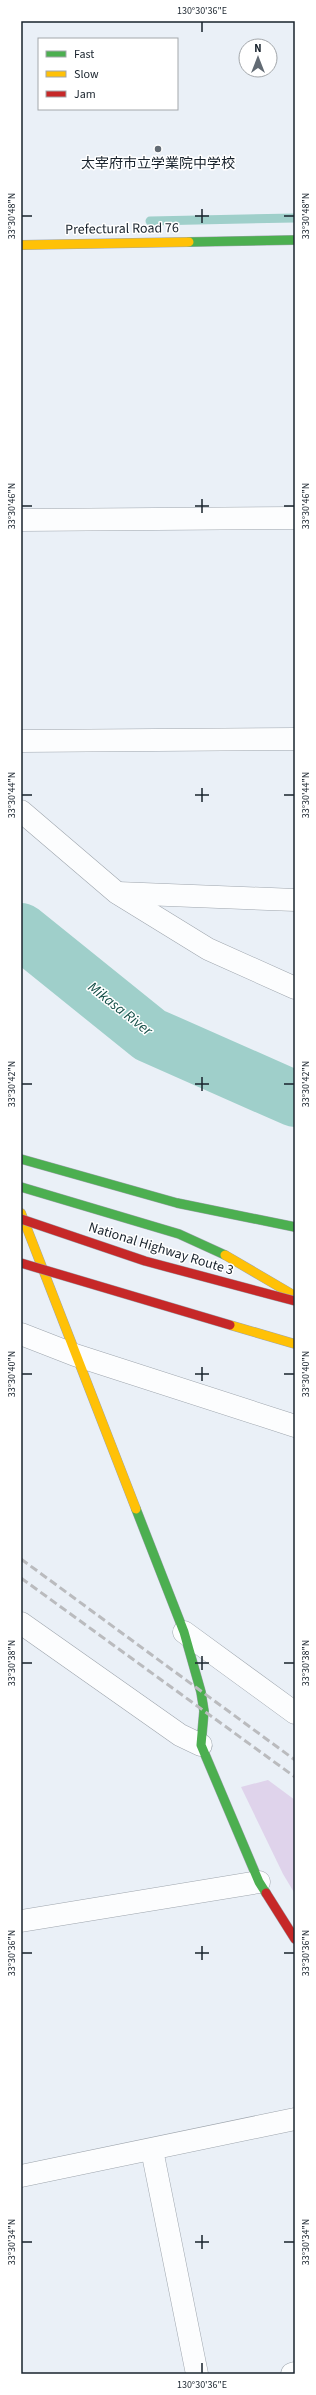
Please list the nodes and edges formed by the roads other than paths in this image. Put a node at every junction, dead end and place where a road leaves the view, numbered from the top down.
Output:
1 (295, 240) edge
2 (21, 245) edge
3 (295, 518) edge
4 (21, 520) edge
5 (295, 739) edge
6 (21, 741) edge
7 (21, 811) edge
8 (118, 893) junction
9 (295, 900) edge
10 (295, 988) edge
11 (21, 1159) edge
12 (21, 1187) edge
13 (21, 1213) edge
14 (21, 1219) edge
15 (295, 1227) edge
16 (21, 1263) edge
17 (295, 1296) edge
18 (295, 1301) edge
19 (21, 1334) edge
20 (295, 1344) edge
21 (75, 1355) junction
22 (295, 1426) edge
23 (21, 1623) edge
24 (184, 1632) junction
25 (44, 1640) junction
26 (21, 1643) edge
27 (295, 1713) edge
28 (201, 1745) junction
29 (259, 1882) junction
30 (21, 1921) edge
31 (295, 1939) edge
32 (295, 2119) edge
33 (152, 2150) junction
34 (21, 2176) edge
35 (295, 2373) edge
36 (197, 2374) edge
37 (292, 2374) edge

1 - 2 main road, Prefectural Road 76
3 - 4 street
5 - 6 street
7 - 8 street
8 - 9 street
8 - 10 street
11 - 15 main road
12 - 17 main road
13 - 21 main road
14 - 18 main road, National Highway Route 3, bridge
16 - 20 main road, bridge
19 - 21 street
21 - 22 street
21 - 24 main road
23 - 25 street
24 - 27 street
24 - 28 main road
25 - 26 street
25 - 28 street
28 - 29 main road
29 - 30 street
29 - 31 main road
32 - 33 street
33 - 34 street
33 - 36 street
35 - 37 street

